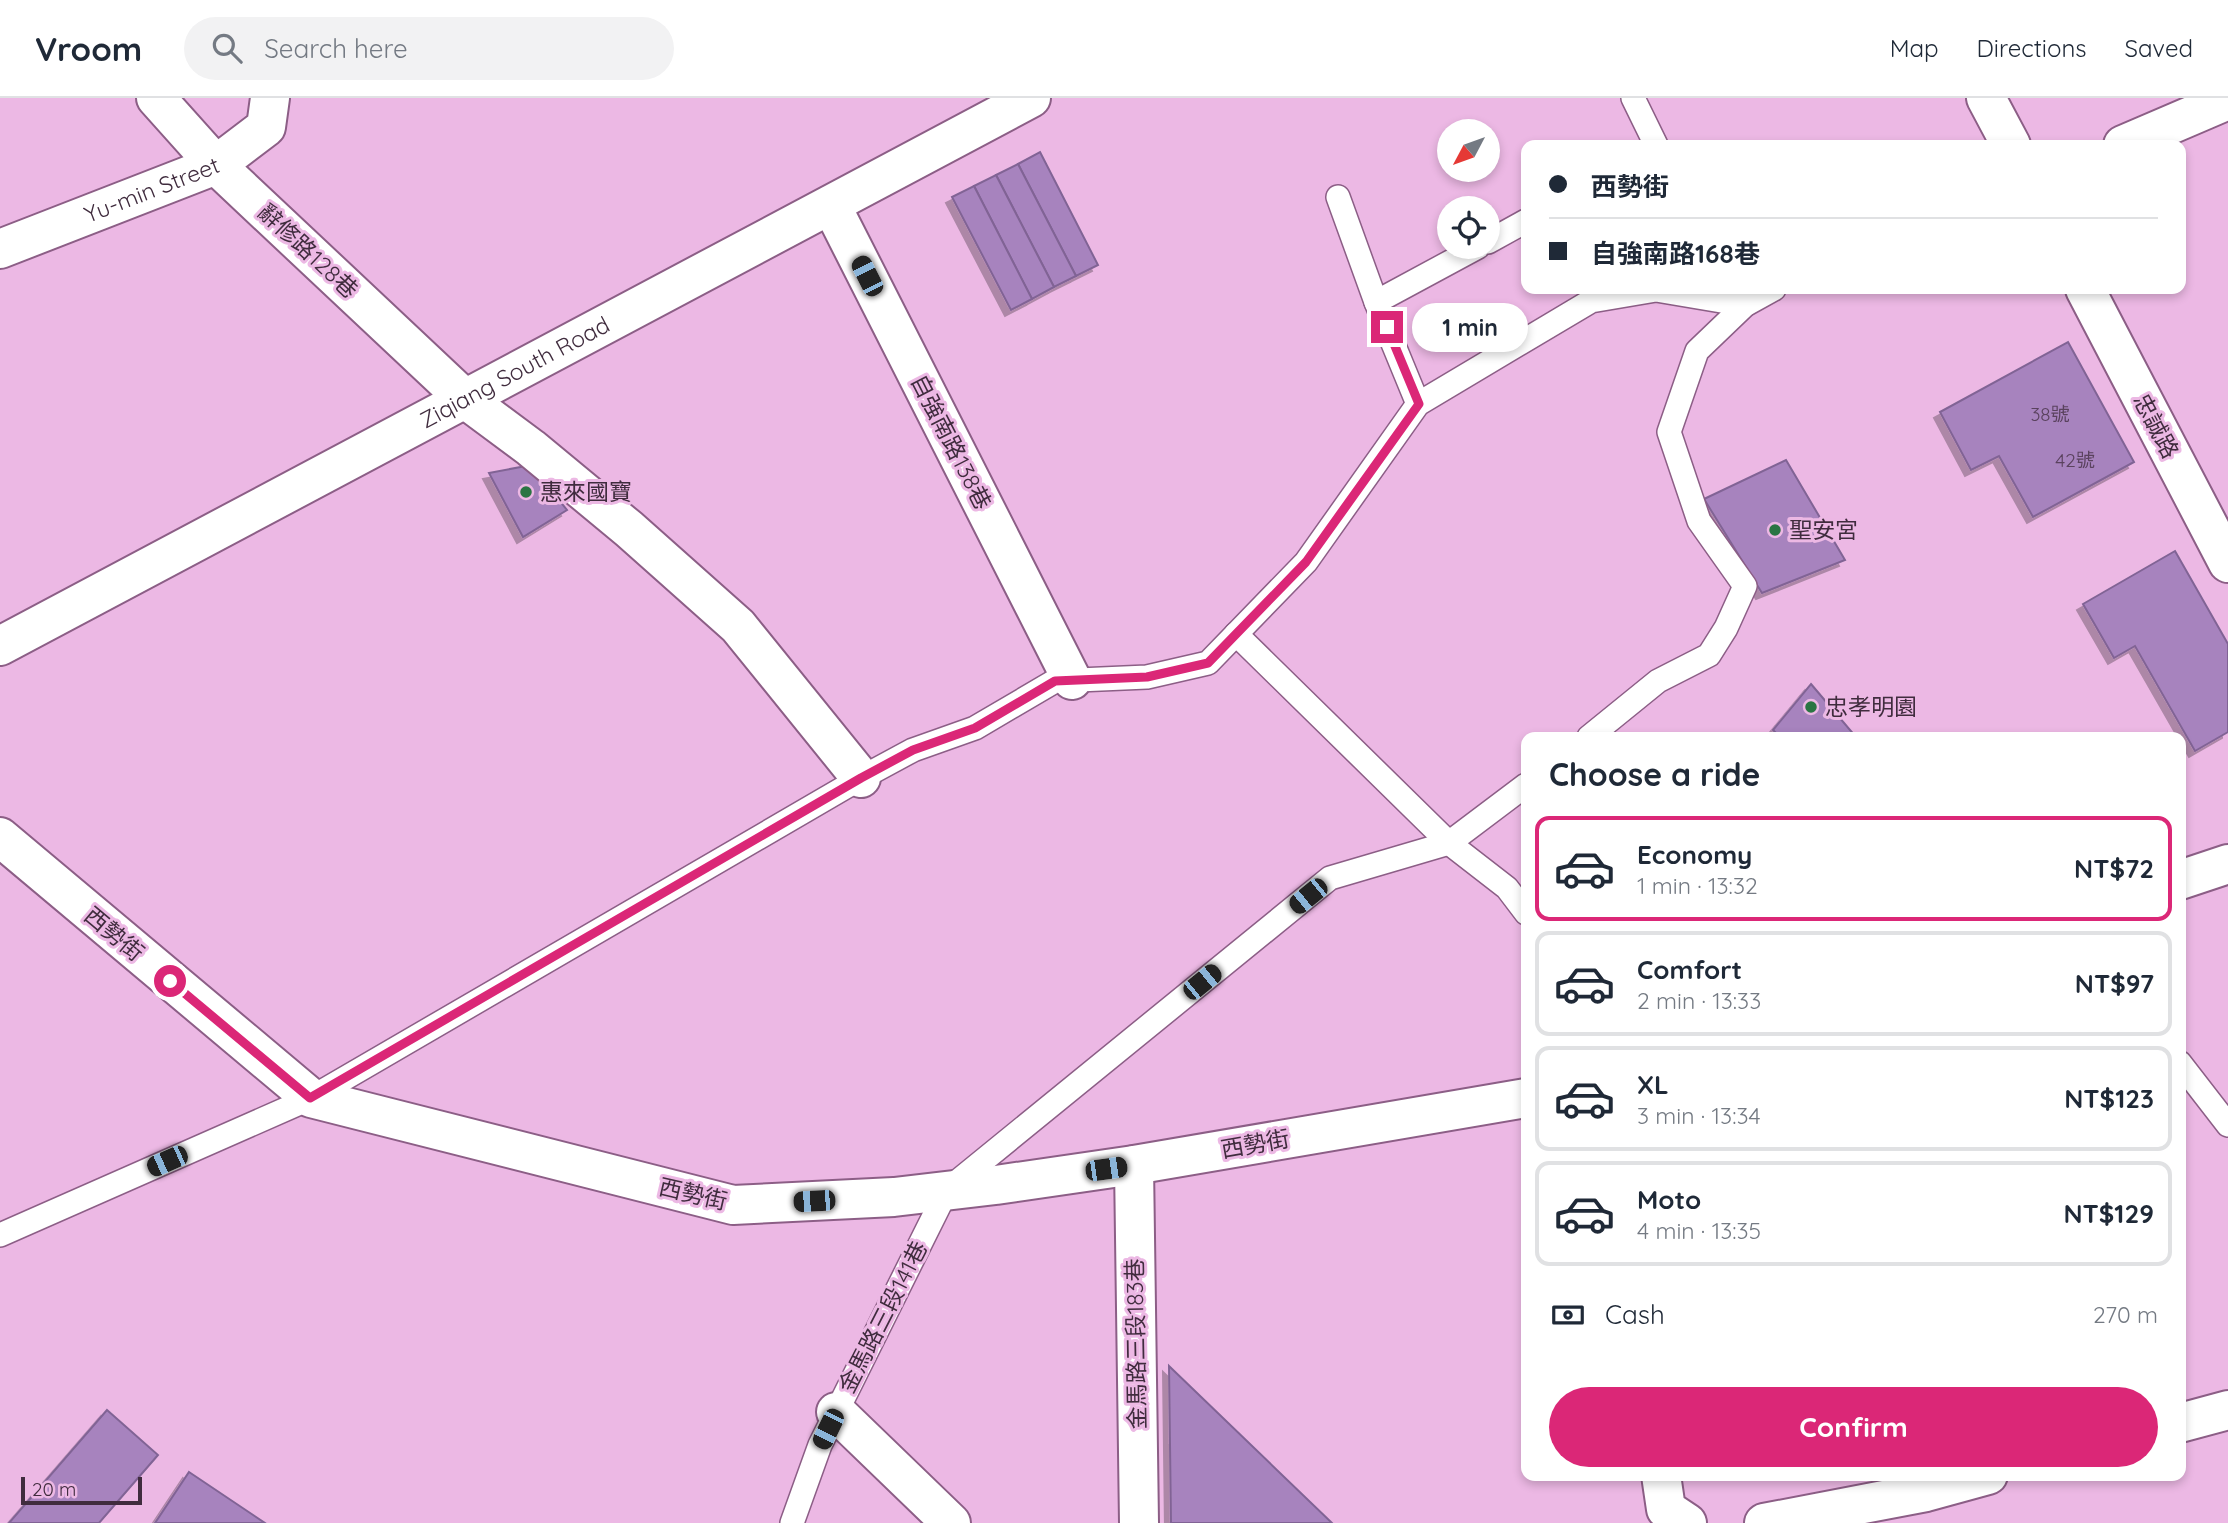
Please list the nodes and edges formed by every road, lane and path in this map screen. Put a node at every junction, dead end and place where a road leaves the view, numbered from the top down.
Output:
1 (156, 98) edge
2 (270, 98) edge
3 (1031, 98) edge
4 (1633, 98) edge
5 (1986, 98) edge
6 (2228, 100) edge
7 (1654, 140) edge
8 (2008, 140) edge
9 (2135, 140) edge
10 (216, 165) junction
11 (1338, 197) dead end
12 (831, 205) junction
13 (1521, 224) edge
14 (1500, 235) edge
15 (0, 249) edge
16 (1456, 259) edge
17 (1632, 294) edge
18 (1704, 294) edge
19 (2088, 294) edge
20 (1740, 297) edge
21 (1376, 302) junction
22 (465, 400) junction
23 (1419, 404) junction
24 (2228, 563) edge
25 (1236, 634) junction
26 (0, 646) edge
27 (1072, 680) junction
28 (1595, 732) edge
29 (861, 778) junction
30 (1521, 789) edge
31 (0, 837) edge
32 (1449, 843) junction
33 (2228, 864) edge
34 (2186, 878) edge
35 (1521, 906) edge
36 (2186, 1071) edge
37 (310, 1098) junction
38 (1521, 1099) edge
39 (2228, 1125) edge
40 (1134, 1165) junction
41 (947, 1190) junction
42 (0, 1235) edge
43 (2228, 1410) edge
44 (836, 1412) junction
45 (2186, 1421) edge
46 (1662, 1481) edge
47 (1945, 1481) edge
48 (1923, 1484) edge
49 (792, 1523) edge
50 (951, 1523) edge
51 (1139, 1523) edge
52 (1687, 1523) edge
53 (1764, 1523) edge

1 - 10 street, 辭修路128巷
2 - 10 street, Yu-min Street
3 - 12 street, Ziqiang South Road
4 - 7 lane
5 - 8 street
6 - 9 street
10 - 15 street, Yu-min Street
10 - 22 street, 辭修路128巷
11 - 21 lane
12 - 22 street, Ziqiang South Road
12 - 27 street, 自強南路138巷
13 - 14 lane
16 - 21 lane
17 - 23 lane
18 - 20 lane
19 - 24 street, 忠誠路
20 - 28 lane
21 - 23 lane
22 - 26 street, Ziqiang South Road
22 - 29 street, 辭修路128巷
23 - 25 lane
25 - 27 lane
25 - 32 lane
27 - 29 lane
29 - 37 lane
30 - 32 lane
31 - 37 street, 西勢街
32 - 35 lane
32 - 41 lane
33 - 34 street
36 - 39 lane
37 - 41 street, 西勢街
37 - 42 lane
38 - 40 street, 西勢街
40 - 41 street, 西勢街
40 - 51 street, 金馬路三段183巷
41 - 44 lane, 金馬路三段141巷
43 - 45 street
44 - 49 lane, 金馬路三段141巷
44 - 50 street
46 - 52 street
47 - 48 street
48 - 53 street

